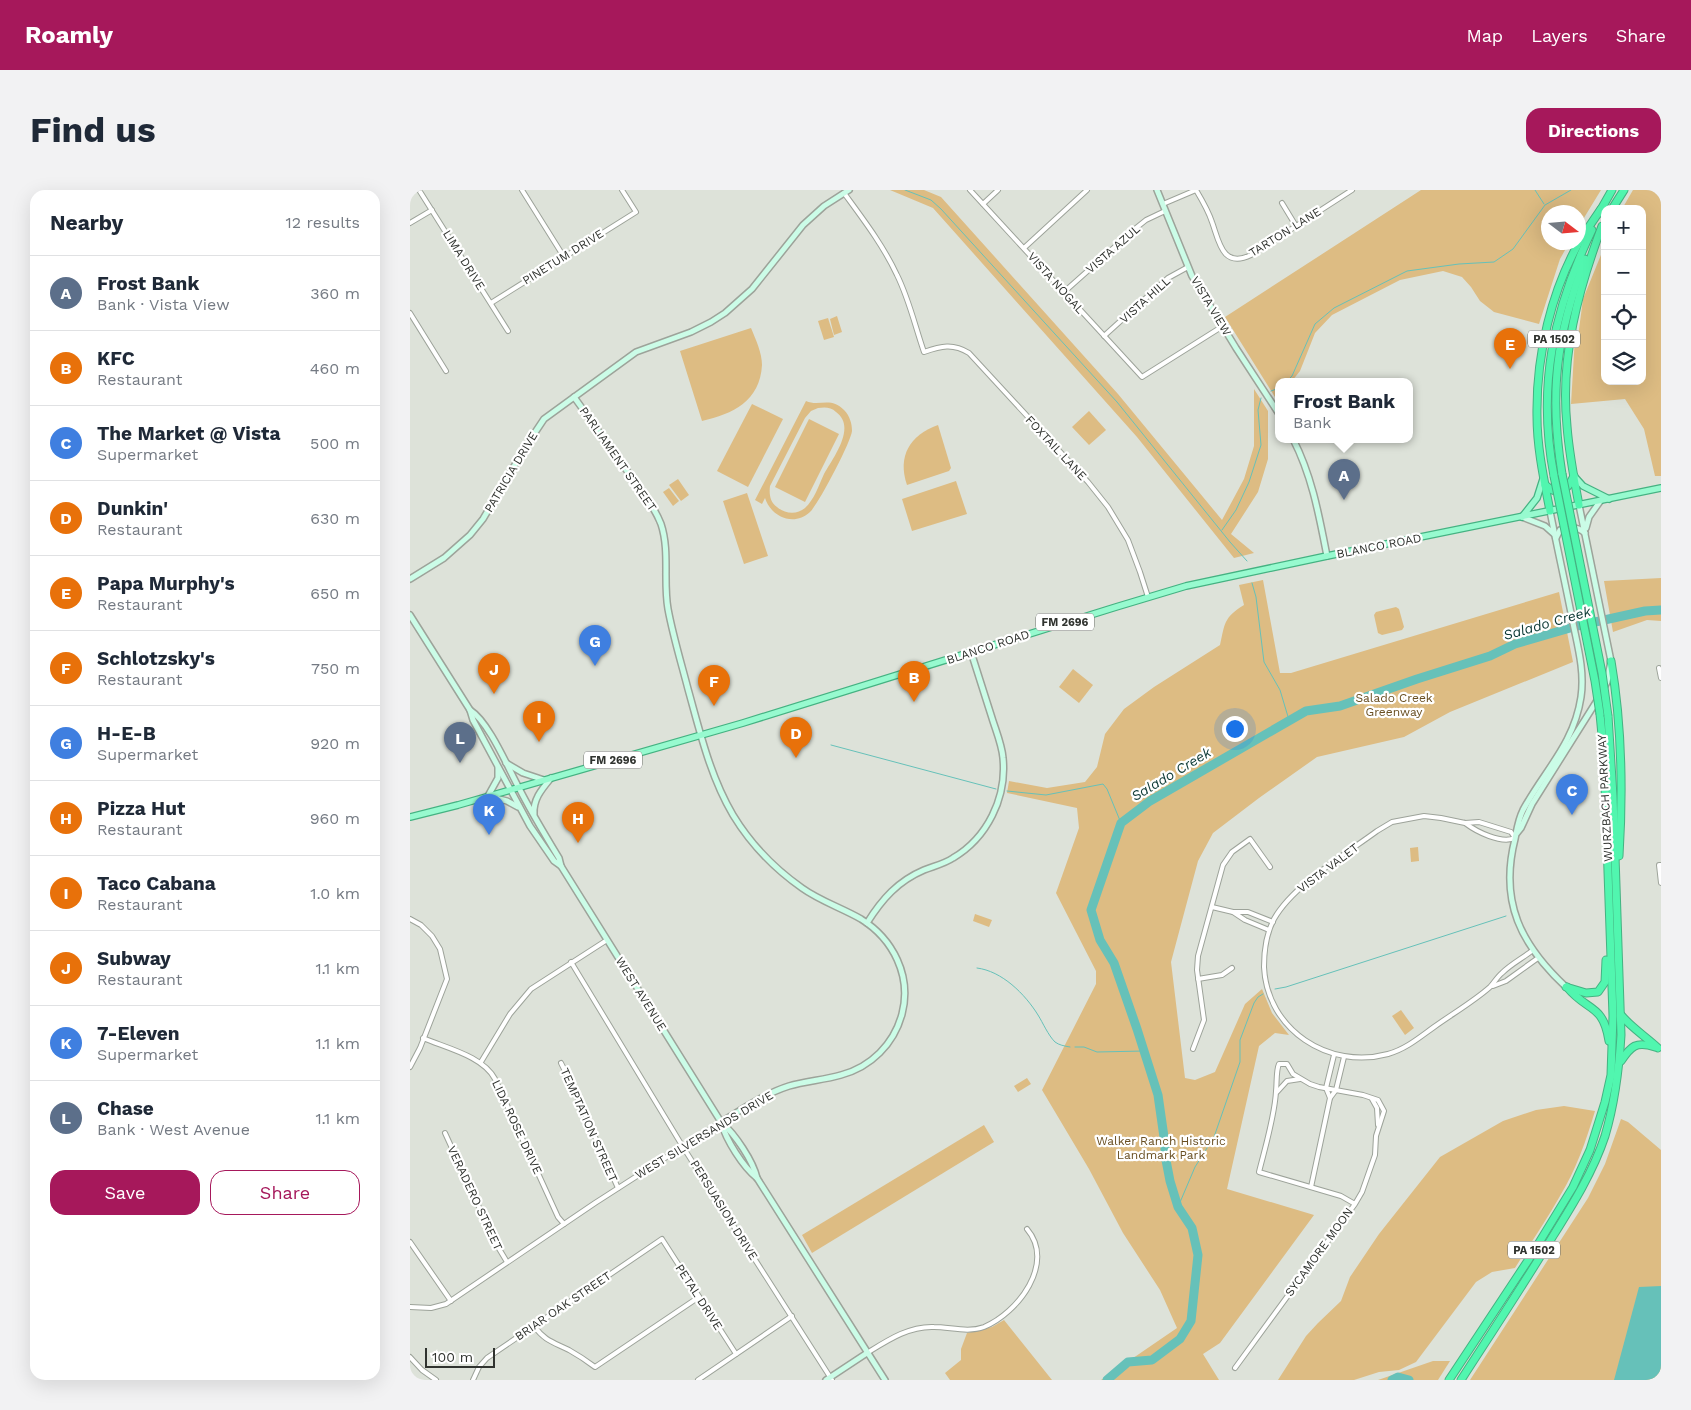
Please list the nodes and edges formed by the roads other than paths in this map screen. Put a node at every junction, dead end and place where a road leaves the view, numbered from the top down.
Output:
1 (419, 190) edge
2 (522, 190) edge
3 (622, 190) edge
4 (970, 190) edge
5 (998, 190) edge
6 (1086, 190) edge
7 (1157, 190) edge
8 (1196, 190) edge
9 (1352, 190) edge
10 (1612, 190) edge
11 (1624, 190) edge
12 (846, 191) edge
13 (1282, 203) dead end
14 (982, 204) junction
15 (1163, 204) junction
16 (1603, 205) edge
17 (1615, 205) edge
18 (1601, 209) joint
19 (432, 210) junction
20 (1165, 211) junction
21 (410, 223) edge
22 (1296, 226) junction
23 (1601, 227) edge
24 (1601, 229) edge
25 (1024, 248) junction
26 (564, 257) junction
27 (1188, 267) junction
28 (1064, 292) junction
29 (491, 303) junction
30 (410, 313) edge
31 (1223, 326) junction
32 (508, 331) dead end
33 (1104, 336) junction
34 (446, 371) dead end
35 (574, 397) junction
36 (1275, 408) edge
37 (1295, 443) edge
38 (1574, 476) junction
39 (1544, 482) junction
40 (1661, 488) edge
41 (1609, 498) junction
42 (1601, 500) junction
43 (1579, 505) junction
44 (1550, 511) junction
45 (1522, 517) junction
46 (1585, 534) junction
47 (1555, 537) junction
48 (1327, 556) junction
49 (410, 579) edge
50 (1148, 597) junction
51 (410, 615) edge
52 (971, 652) junction
53 (1611, 661) junction
54 (1659, 668) dead end
55 (1661, 678) edge
56 (470, 710) junction
57 (701, 736) junction
58 (506, 763) junction
59 (498, 765) junction
60 (552, 778) junction
61 (544, 780) junction
62 (518, 787) junction
63 (510, 789) junction
64 (488, 796) junction
65 (520, 808) junction
66 (410, 817) edge
67 (534, 817) junction
68 (1465, 823) junction
69 (1516, 835) junction
70 (1660, 865) edge
71 (561, 866) junction
72 (1270, 867) dead end
73 (1608, 874) junction
74 (1661, 883) edge
75 (1617, 898) junction
76 (1212, 907) junction
77 (1233, 912) junction
78 (1256, 915) junction
79 (410, 919) edge
80 (1273, 922) junction
81 (867, 923) junction
82 (1252, 923) junction
83 (1269, 930) junction
84 (607, 940) junction
85 (1533, 950) junction
86 (1538, 958) junction
87 (571, 962) junction
88 (1232, 968) dead end
89 (1198, 979) junction
90 (1491, 986) junction
91 (1566, 987) junction
92 (1621, 1014) junction
93 (423, 1038) junction
94 (1659, 1049) edge
95 (1193, 1050) dead end
96 (1334, 1055) junction
97 (1344, 1057) junction
98 (1612, 1058) junction
99 (480, 1062) junction
100 (560, 1063) dead end
101 (1620, 1064) junction
102 (410, 1067) edge
103 (1330, 1070) junction
104 (1341, 1073) junction
105 (1300, 1079) junction
106 (1326, 1088) junction
107 (1336, 1090) junction
108 (1276, 1094) junction
109 (1330, 1098) junction
110 (721, 1122) junction
111 (444, 1133) dead end
112 (683, 1146) junction
113 (1310, 1187) junction
114 (618, 1188) junction
115 (1355, 1204) junction
116 (564, 1224) junction
117 (1027, 1229) dead end
118 (662, 1240) joint
119 (410, 1242) edge
120 (507, 1262) junction
121 (699, 1297) junction
122 (450, 1301) junction
123 (410, 1307) edge
124 (792, 1316) junction
125 (534, 1326) junction
126 (867, 1353) junction
127 (736, 1354) junction
128 (410, 1357) edge
129 (1235, 1368) dead end
130 (830, 1379) edge
131 (436, 1380) edge
132 (473, 1380) edge
133 (698, 1380) edge
134 (885, 1380) edge
135 (1449, 1380) edge
136 (1461, 1380) edge

1 - 19 street, LIMA DRIVE
2 - 26 street
3 - 26 street, PINETUM DRIVE
4 - 14 street, VISTA NOGAL
5 - 14 street
6 - 25 street
7 - 15 street, VISTA VIEW
8 - 15 street
8 - 22 street, TARTON LANE
9 - 22 street, TARTON LANE
10 - 16 highway, WURZBACH PARKWAY / PA 1502
11 - 17 highway
12 - 35 street, PATRICIA DRIVE
12 - 50 street, FOXTAIL LANE
13 - 22 street
14 - 25 street, VISTA NOGAL
15 - 20 street, VISTA VIEW
18 - 39 highway
18 - 73 highway, WURZBACH PARKWAY / PA 1502, bridge
19 - 21 street
19 - 29 street, LIMA DRIVE
20 - 27 street, VISTA VIEW
20 - 28 street, VISTA AZUL
23 - 75 highway, WURZBACH PARKWAY / PA 1502, bridge
24 - 38 highway
25 - 28 street, VISTA NOGAL
26 - 29 street, PINETUM DRIVE
27 - 31 street, VISTA VIEW
27 - 33 street, VISTA HILL
28 - 33 street, VISTA NOGAL
29 - 32 street, LIMA DRIVE
30 - 34 street
31 - 33 street, VISTA NOGAL
31 - 36 street, VISTA VIEW
35 - 49 street, PATRICIA DRIVE
35 - 57 street, PARLIAMENT STREET
37 - 48 street
38 - 39 highway
38 - 41 main road
38 - 43 highway
39 - 44 highway
39 - 45 main road
40 - 41 main road, BLANCO ROAD / FM 2696
41 - 42 main road, BLANCO ROAD / FM 2696
42 - 43 main road, BLANCO ROAD / FM 2696
42 - 46 street
43 - 44 main road, BLANCO ROAD / FM 2696
43 - 46 street
44 - 45 main road, BLANCO ROAD / FM 2696
44 - 47 street
45 - 47 street
45 - 48 main road, BLANCO ROAD / FM 2696
46 - 47 street
46 - 53 street
47 - 69 street
48 - 50 main road, BLANCO ROAD / FM 2696
50 - 52 main road, BLANCO ROAD / FM 2696
51 - 56 street, WEST AVENUE
52 - 57 main road, BLANCO ROAD / FM 2696
52 - 81 street
53 - 69 street
53 - 75 highway
54 - 55 street
56 - 58 street, WEST AVENUE
56 - 59 street, WEST AVENUE
57 - 60 main road, BLANCO ROAD / FM 2696
57 - 81 street, PARLIAMENT STREET
58 - 61 street
58 - 62 street, WEST AVENUE
59 - 63 street, WEST AVENUE
59 - 64 street
60 - 61 main road, BLANCO ROAD / FM 2696
60 - 67 street
61 - 62 main road, BLANCO ROAD / FM 2696
62 - 63 main road, BLANCO ROAD / FM 2696
62 - 67 street, WEST AVENUE
63 - 64 main road, BLANCO ROAD / FM 2696
63 - 65 street, WEST AVENUE
64 - 65 street
64 - 66 main road, BLANCO ROAD / FM 2696
65 - 71 street, WEST AVENUE
67 - 71 street, WEST AVENUE
68 - 69 street, VISTA VALET
68 - 69 street, VISTA VALET
68 - 80 street, VISTA VALET
69 - 85 street
70 - 74 street
71 - 84 street, WEST AVENUE
72 - 76 street
73 - 91 highway
73 - 98 highway, WURZBACH PARKWAY / PA 1502
75 - 92 highway, WURZBACH PARKWAY / PA 1502
76 - 77 street
76 - 89 street
77 - 78 street
77 - 82 street
78 - 80 street
78 - 82 street
79 - 93 street
80 - 83 street, VISTA VALET
81 - 110 street, WEST SILVERSANDS DRIVE
82 - 83 street
83 - 96 street, VISTA VALET
84 - 87 street
84 - 110 street, WEST AVENUE
85 - 86 street
85 - 90 street, VISTA VALET
86 - 90 street, VISTA VALET
86 - 91 street
87 - 99 street
87 - 112 street, PERSUASION DRIVE
88 - 89 street
89 - 95 street
90 - 97 street, VISTA VALET
91 - 98 highway
92 - 94 highway
92 - 101 highway, WURZBACH PARKWAY / PA 1502
93 - 99 street, LIDA ROSE DRIVE
93 - 102 street
94 - 101 highway
96 - 97 street, VISTA VALET
96 - 103 street
97 - 104 street
98 - 135 highway, WURZBACH PARKWAY / PA 1502
99 - 116 street, LIDA ROSE DRIVE
100 - 114 street, TEMPTATION STREET
101 - 136 highway, WURZBACH PARKWAY / PA 1502
103 - 104 street
103 - 106 street
104 - 107 street
105 - 106 street
105 - 108 street
105 - 108 street
106 - 107 street
106 - 109 street
107 - 109 street
107 - 115 street, SYCAMORE MOON
108 - 113 street
109 - 113 street
110 - 112 street, WEST SILVERSANDS DRIVE
110 - 126 street, WEST AVENUE
111 - 120 street, VERADERO STREET
112 - 114 street, WEST SILVERSANDS DRIVE
112 - 124 street, PERSUASION DRIVE
113 - 115 street
114 - 116 street, WEST SILVERSANDS DRIVE
115 - 129 street, SYCAMORE MOON
116 - 120 street, WEST SILVERSANDS DRIVE
117 - 126 street
118 - 121 street, PETAL DRIVE
118 - 125 street, BRIAR OAK STREET
119 - 122 street
120 - 122 street, WEST SILVERSANDS DRIVE
121 - 125 street
121 - 127 street, PETAL DRIVE
122 - 123 street, WEST SILVERSANDS DRIVE
124 - 127 street
124 - 130 street, PERSUASION DRIVE
125 - 132 street, BRIAR OAK STREET
126 - 130 street
126 - 134 street, WEST AVENUE
127 - 133 street
128 - 131 street

